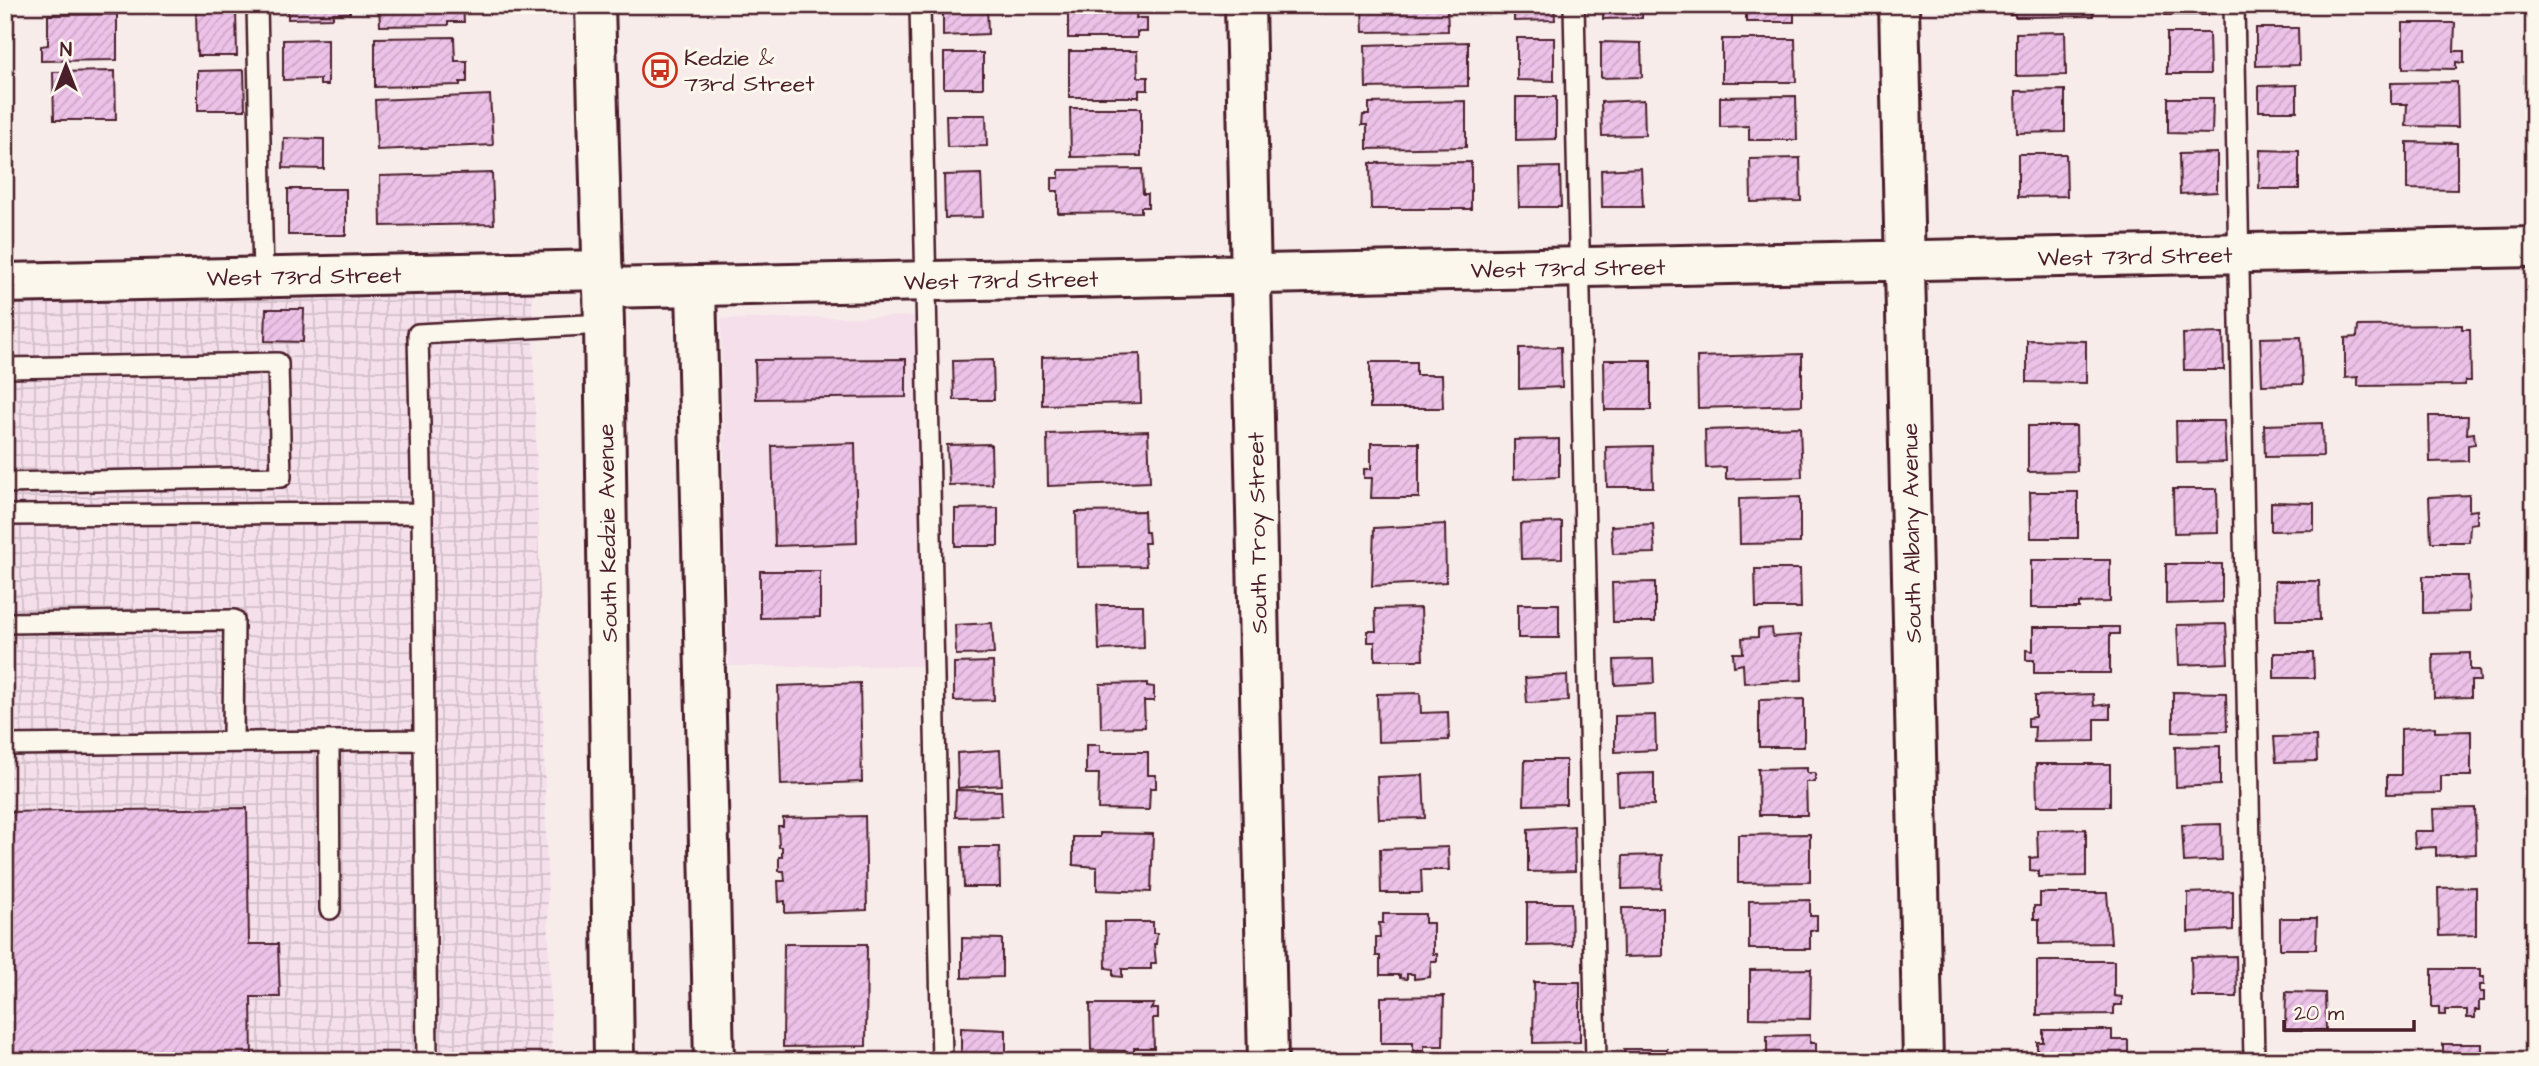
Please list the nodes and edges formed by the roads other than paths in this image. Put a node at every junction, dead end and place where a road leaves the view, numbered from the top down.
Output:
1 (257, 5) edge
2 (595, 5) edge
3 (920, 5) edge
4 (1245, 5) edge
5 (1574, 5) edge
6 (1899, 5) edge
7 (2234, 5) edge
8 (2534, 247) edge
9 (2239, 253) junction
10 (1904, 260) junction
11 (1580, 268) junction
12 (1251, 274) junction
13 (263, 277) junction
14 (926, 281) junction
15 (5, 282) edge
16 (696, 286) junction
17 (603, 294) junction
18 (5, 368) edge
19 (5, 483) edge
20 (422, 513) junction
21 (5, 515) edge
22 (5, 623) edge
23 (423, 740) junction
24 (328, 741) junction
25 (233, 742) junction
26 (5, 745) edge
27 (330, 909) dead end
28 (426, 1061) edge
29 (614, 1061) edge
30 (714, 1061) edge
31 (942, 1061) edge
32 (1268, 1061) edge
33 (1596, 1061) edge
34 (1923, 1061) edge
35 (2254, 1061) edge

1 - 13 lane
2 - 17 street, South Kedzie Avenue
3 - 14 lane
4 - 12 street, South Troy Street
5 - 11 lane
6 - 10 street, South Albany Avenue
7 - 9 lane
8 - 9 street, West 73rd Street
9 - 10 street, West 73rd Street
9 - 35 lane
10 - 11 street, West 73rd Street
10 - 34 street, South Albany Avenue
11 - 12 street, West 73rd Street
11 - 33 lane
12 - 14 street, West 73rd Street
12 - 32 street, South Troy Street
13 - 15 street, West 73rd Street
13 - 17 street, West 73rd Street
14 - 16 street, West 73rd Street
14 - 31 lane
16 - 17 street, West 73rd Street
16 - 30 street
17 - 20 lane
17 - 29 street, South Kedzie Avenue
18 - 19 lane
20 - 21 lane
20 - 23 lane
22 - 25 lane
23 - 24 lane
23 - 28 lane
24 - 25 lane
24 - 27 lane
25 - 26 lane

